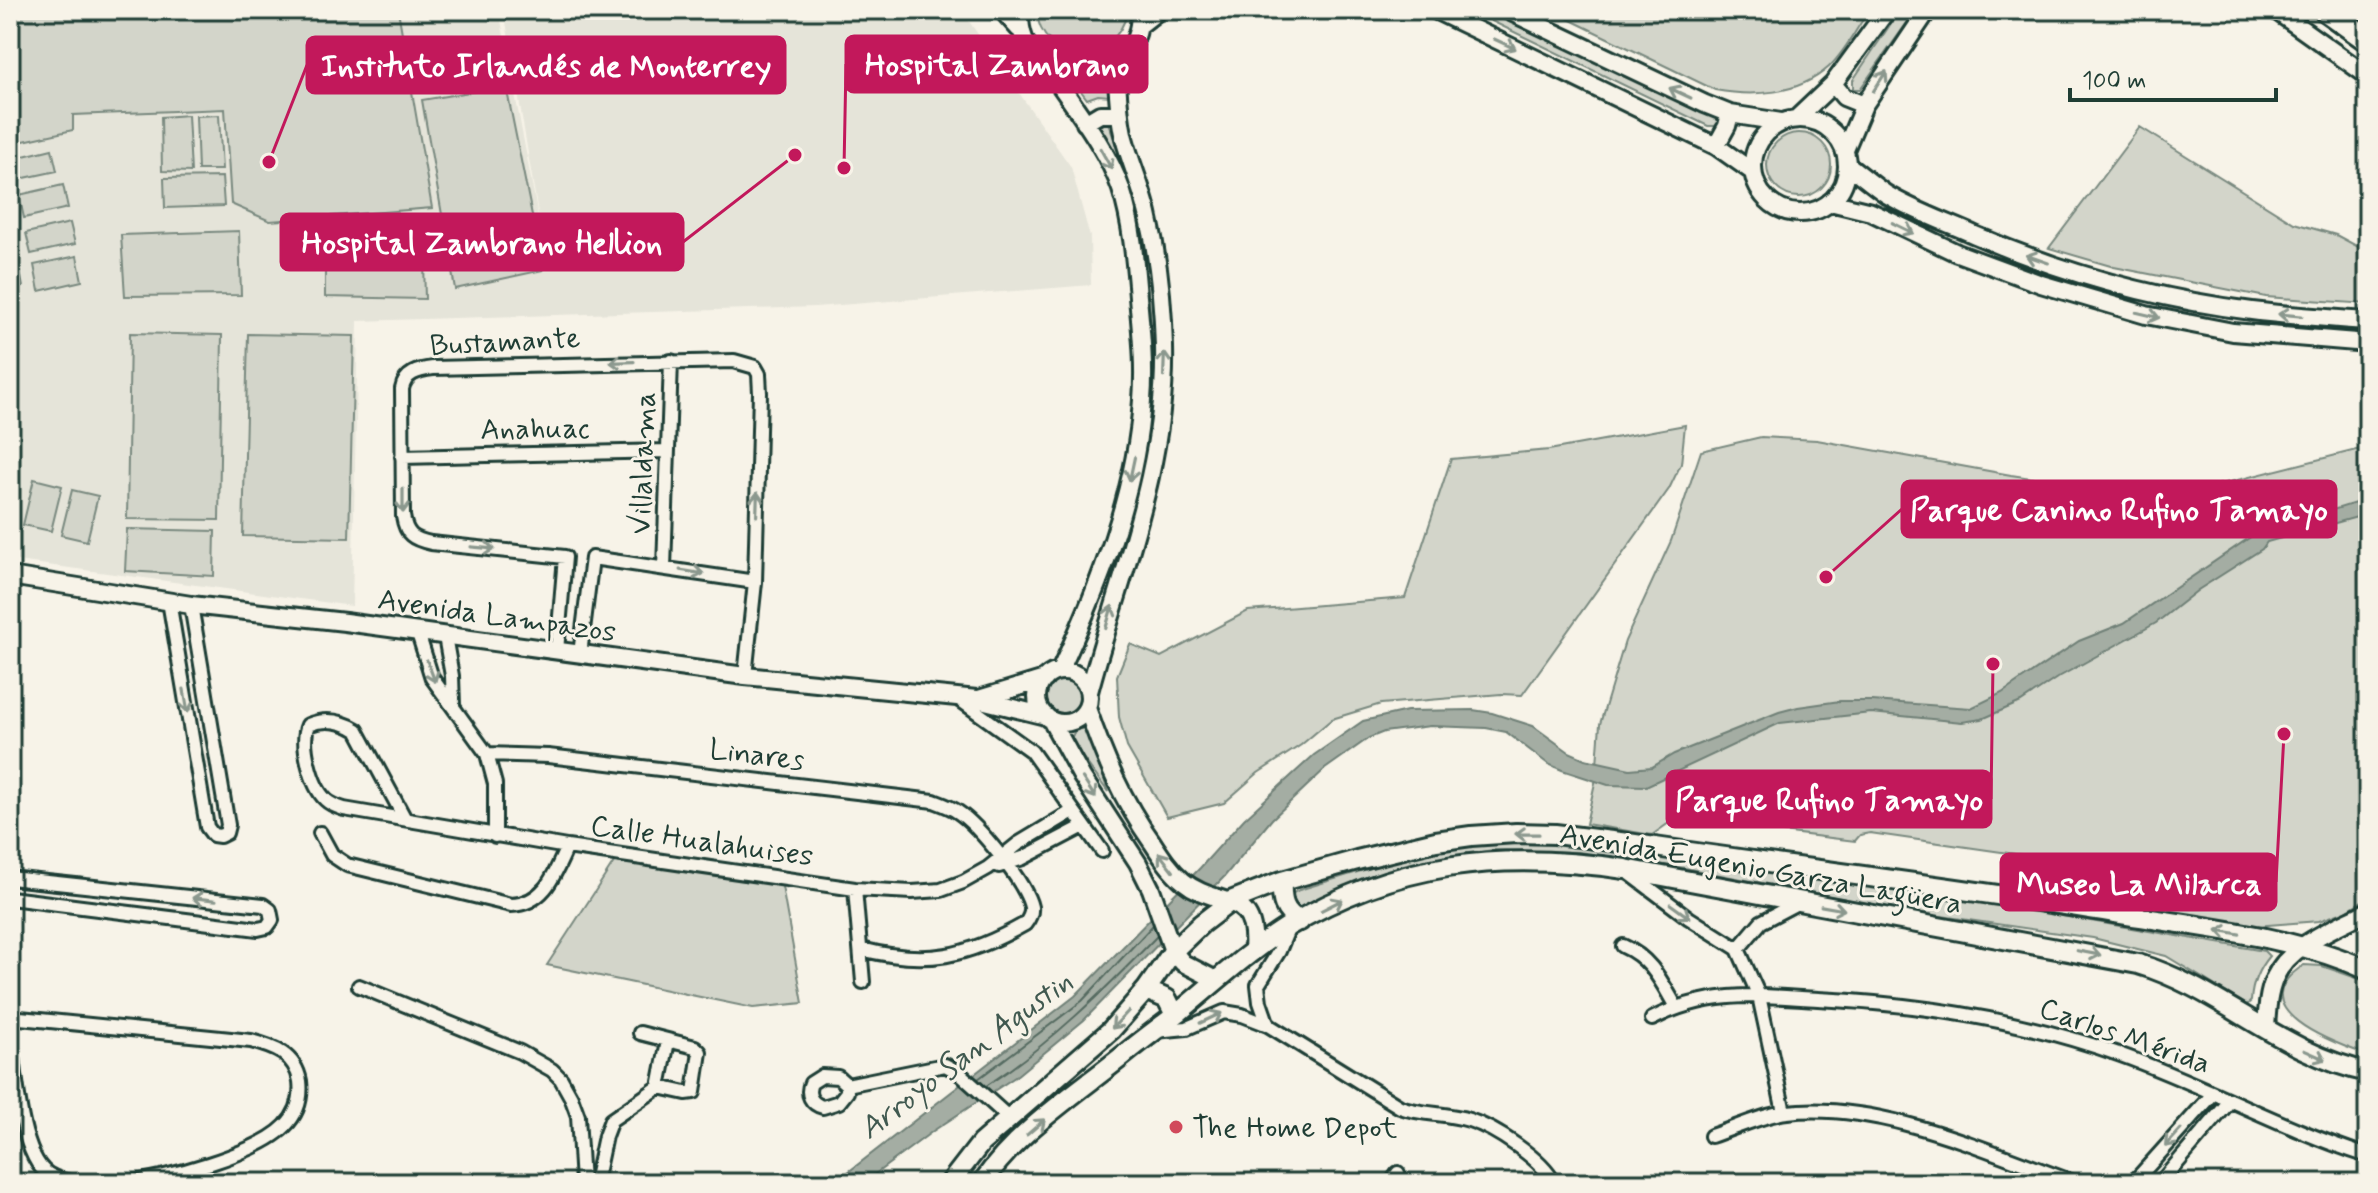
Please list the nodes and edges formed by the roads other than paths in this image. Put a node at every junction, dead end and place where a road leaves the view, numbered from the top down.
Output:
1 (1002, 10) edge
2 (1020, 10) edge
3 (1159, 10) edge
4 (1435, 10) edge
5 (1507, 10) edge
6 (1887, 10) edge
7 (1928, 10) edge
8 (2275, 10) edge
9 (2326, 10) edge
10 (1140, 18) edge
11 (1019, 29) junction
12 (2368, 40) edge
13 (1116, 65) junction
14 (1049, 69) junction
15 (2368, 76) edge
16 (1833, 84) junction
17 (1864, 105) junction
18 (1119, 114) junction
19 (1730, 114) junction
20 (1789, 120) junction
21 (1085, 123) junction
22 (1716, 146) junction
23 (1846, 157) junction
24 (1753, 172) junction
25 (1830, 202) junction
26 (2368, 321) edge
27 (2368, 343) edge
28 (671, 361) junction
29 (668, 451) junction
30 (402, 457) junction
31 (664, 568) junction
32 (10, 576) edge
33 (755, 582) junction
34 (169, 601) junction
35 (191, 605) junction
36 (418, 633) junction
37 (445, 636) junction
38 (557, 651) junction
39 (580, 654) junction
40 (1053, 675) junction
41 (745, 676) junction
42 (956, 697) junction
43 (977, 699) junction
44 (1088, 700) junction
45 (453, 705) junction
46 (1048, 718) junction
47 (212, 728) junction
48 (191, 731) junction
49 (487, 754) junction
50 (1073, 811) junction
51 (405, 819) junction
52 (1084, 826) junction
53 (320, 833) dead end
54 (495, 836) junction
55 (567, 847) junction
56 (1102, 851) dead end
57 (1004, 860) junction
58 (1625, 869) junction
59 (10, 878) edge
60 (1282, 881) junction
61 (86, 887) junction
62 (855, 889) junction
63 (10, 898) edge
64 (1231, 901) junction
65 (1799, 902) junction
66 (85, 907) junction
67 (2368, 911) edge
68 (1294, 924) junction
69 (1623, 946) dead end
70 (2304, 946) junction
71 (861, 949) junction
72 (1738, 949) junction
73 (1173, 951) junction
74 (1253, 951) junction
75 (2368, 970) edge
76 (1216, 980) junction
77 (863, 982) dead end
78 (359, 986) dead end
79 (1146, 990) junction
80 (1759, 996) junction
81 (1676, 1007) junction
82 (1175, 1015) junction
83 (10, 1017) edge
84 (1652, 1019) dead end
85 (1268, 1025) junction
86 (2266, 1028) junction
87 (10, 1031) edge
88 (1152, 1031) junction
89 (640, 1033) dead end
90 (668, 1041) junction
91 (2368, 1072) edge
92 (847, 1085) dead end
93 (659, 1087) junction
94 (2213, 1094) junction
95 (2230, 1101) junction
96 (1784, 1112) junction
97 (1008, 1117) junction
98 (1711, 1136) dead end
99 (2368, 1156) edge
100 (79, 1183) edge
101 (123, 1183) edge
102 (582, 1183) edge
103 (595, 1183) edge
104 (950, 1183) edge
105 (982, 1183) edge
106 (1554, 1183) edge
107 (2076, 1183) edge
108 (2133, 1183) edge
109 (2160, 1183) edge

1 - 11 street
2 - 11 street
3 - 10 street
4 -> 22 street
19 -> 5 street
6 - 16 street
17 -> 7 street
8 - 15 street
9 - 12 highway
10 - 13 street
11 - 14 street
13 - 14 street
13 - 18 street
14 - 21 street
16 - 17 street
16 - 20 street
17 - 23 street
18 - 21 street
44 -> 18 street
19 - 20 street
19 - 22 street
20 - 23 street
20 - 24 street
21 -> 40 street
22 - 24 street
23 - 25 street
26 -> 23 street
24 - 25 street
25 -> 27 street
28 - 29 street, Villaldama
28 -> 30 street, Bustamante
33 -> 28 street, Bustamante
29 - 30 street, Anahuac
29 - 31 street, Villaldama
30 -> 38 street, Bustamante
31 -> 33 street
31 - 39 street
32 - 34 street, Avenida Lampazos
33 - 41 street, Bustamante
34 - 35 street, Avenida Lampazos
34 -> 48 street
35 - 36 street, Avenida Lampazos
35 - 47 street
36 - 37 street, Avenida Lampazos
36 -> 45 street
37 - 38 street, Avenida Lampazos
37 - 45 street
38 - 39 street, Avenida Lampazos
39 - 41 street, Avenida Lampazos
40 - 43 street, Avenida Lampazos
40 - 44 street
40 - 46 street
41 - 42 street, Avenida Lampazos
42 - 43 street, Avenida Lampazos
42 - 50 street
43 - 46 street, Avenida Lampazos
44 - 46 street
64 -> 44 street
45 - 49 street
46 -> 73 street
47 - 48 street
47 - 48 street
49 - 54 street
49 - 57 street, Linares
50 - 52 street
50 - 57 street, Calle Hualahuises
51 - 51 street, Calle Hualahuises
51 - 54 street, Calle Hualahuises
52 - 56 street
52 - 57 street, Calle Hualahuises
53 - 55 street
54 - 55 street, Calle Hualahuises
55 - 62 street, Calle Hualahuises
57 - 62 street, Calle Hualahuises
57 - 71 street, Linares
58 - 65 main road, Avenida Eugenio Garza Lagüera
68 -> 58 main road, Avenida Eugenio Garza Lagüera
58 -> 72 street
59 - 61 street
60 - 64 main road, Avenida Eugenio Garza Lagüera
60 - 68 main road
70 -> 60 main road, Avenida Eugenio Garza Lagüera
61 - 66 street
66 -> 61 street
62 - 71 street
63 - 66 street
64 - 73 main road, Avenida Eugenio Garza Lagüera
64 - 74 street
65 - 72 street
65 -> 86 main road, Avenida Eugenio Garza Lagüera
67 - 70 street
68 - 74 main road, Avenida Eugenio Garza Lagüera
68 - 85 street
69 - 81 street
70 - 75 main road, Avenida Eugenio Garza Lagüera
70 - 86 street
71 - 77 street
72 - 80 street
73 - 76 street
73 - 79 main road, Avenida Eugenio Garza Lagüera
74 - 76 main road, Avenida Eugenio Garza Lagüera
76 - 82 main road, Avenida Eugenio Garza Lagüera
78 - 102 street
79 - 82 main road
79 -> 97 main road, Avenida Eugenio Garza Lagüera
80 - 81 street, Carlos Mérida
80 - 94 street, Carlos Mérida
80 - 96 street
81 - 84 street, Carlos Mérida
82 - 88 main road, Avenida Eugenio Garza Lagüera
83 - 101 street
88 -> 85 street
85 - 106 street
86 -> 91 main road, Avenida Eugenio Garza Lagüera
87 - 100 street
105 -> 88 main road, Avenida Eugenio Garza Lagüera
89 - 90 street
90 - 93 street
90 - 93 street
92 - 97 street
93 - 103 street
94 - 95 street, Carlos Mérida
94 -> 108 street
95 - 99 street, Carlos Mérida
95 - 109 street
96 - 98 street
96 - 107 street
97 - 104 main road, Avenida Eugenio Garza Lagüera

